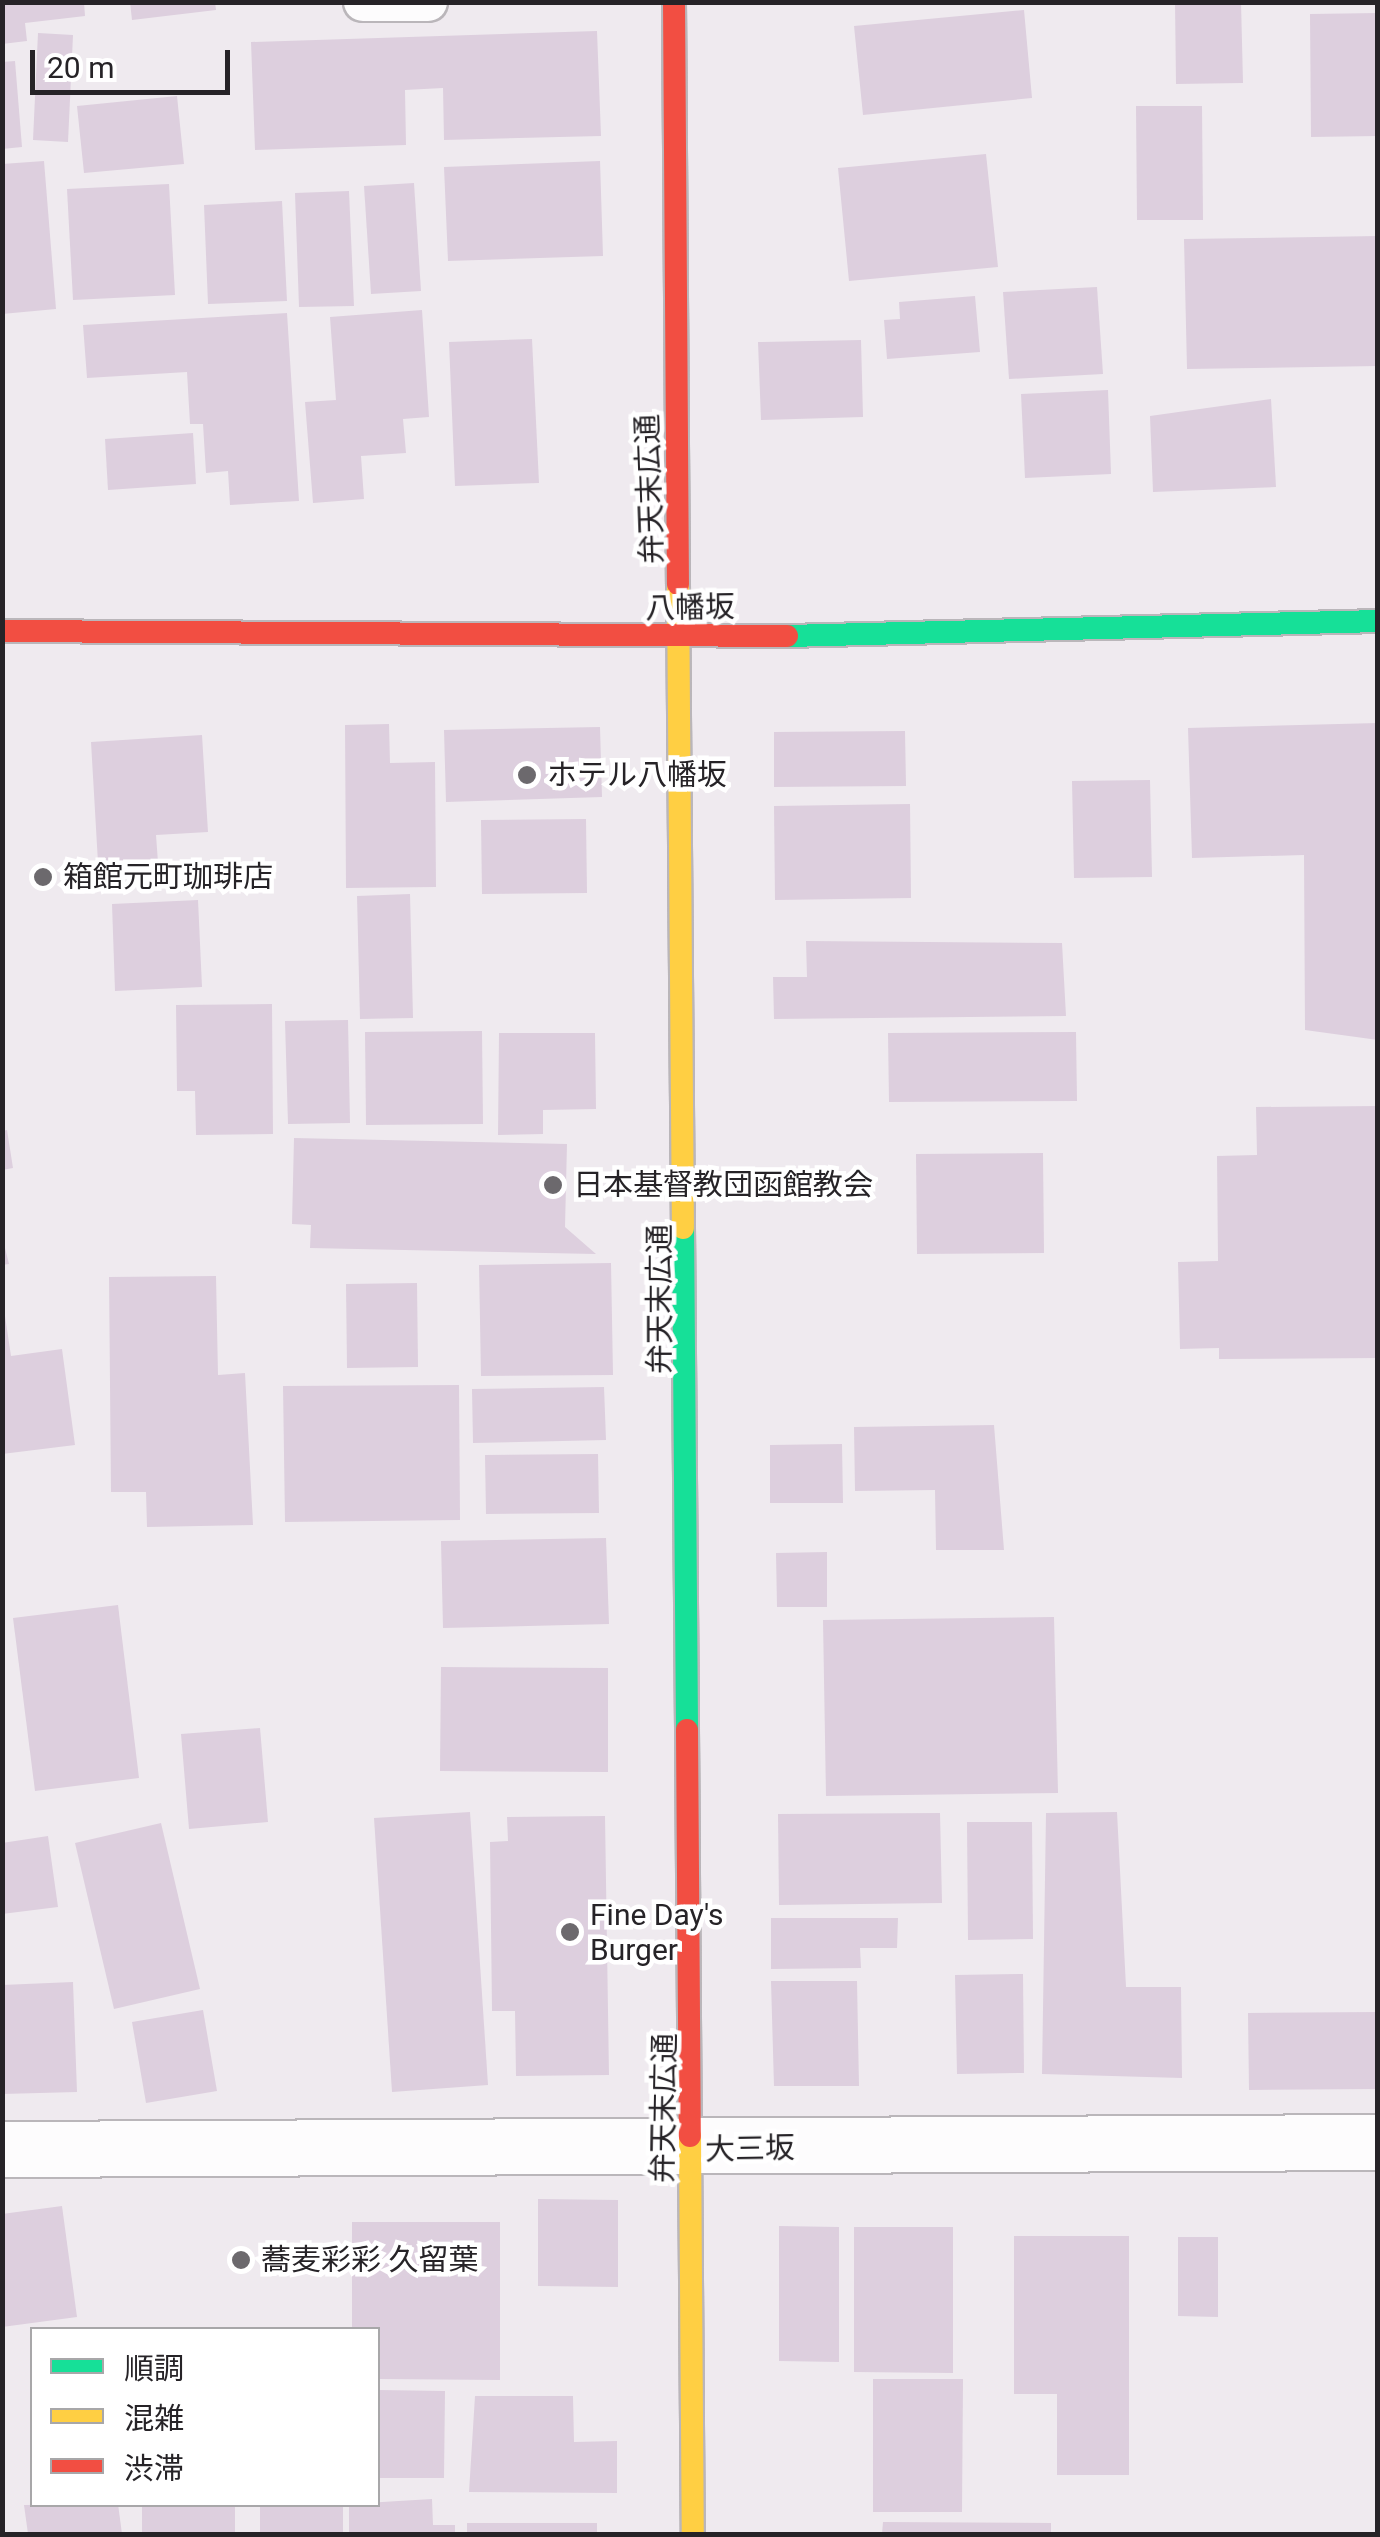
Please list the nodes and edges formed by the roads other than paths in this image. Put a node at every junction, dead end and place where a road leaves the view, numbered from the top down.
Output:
1 (363, 2) edge
2 (428, 2) edge
3 (674, 2) edge
4 (1378, 621) edge
5 (2, 632) edge
6 (685, 640) junction
7 (1378, 2142) edge
8 (2, 2149) edge
9 (692, 2149) junction
10 (693, 2534) edge

1 - 2 lane
3 - 6 street, 弁天末広通
4 - 6 street, 八幡坂
5 - 6 street, 八幡坂
6 - 9 street, 弁天末広通
7 - 9 street, 大三坂
8 - 9 street, 大三坂
9 - 10 street, 弁天末広通

